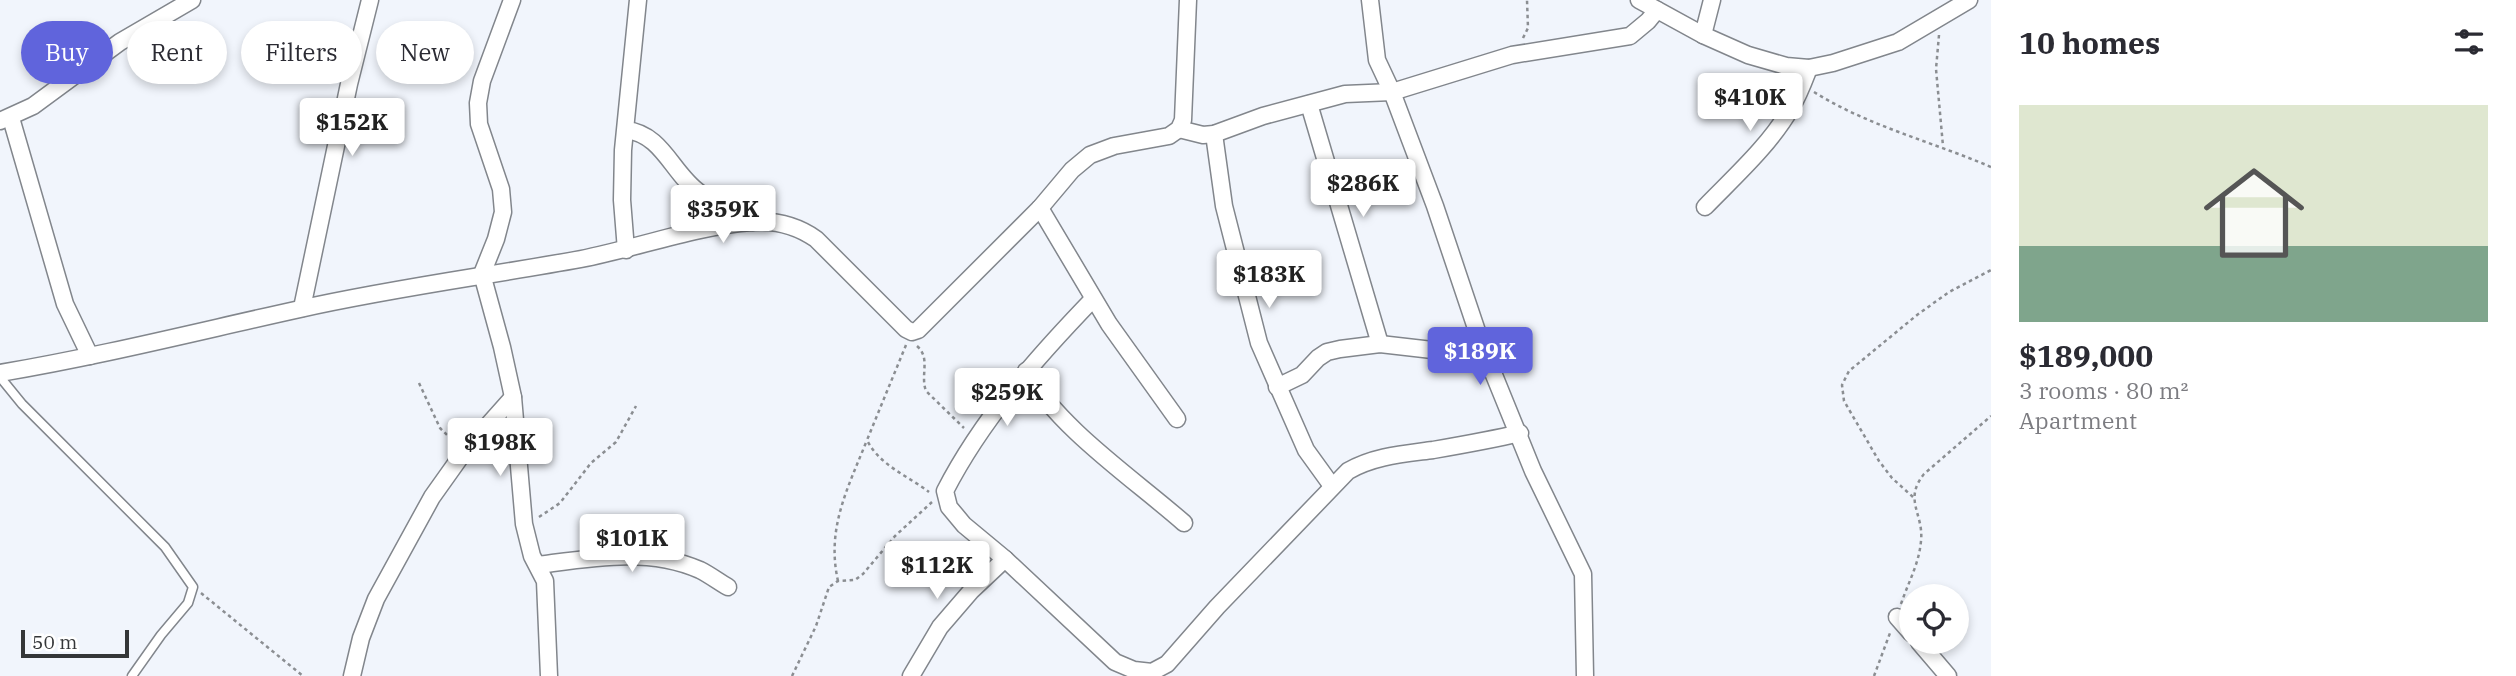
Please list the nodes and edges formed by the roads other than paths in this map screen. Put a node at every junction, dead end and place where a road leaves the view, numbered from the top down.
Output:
1 (191, 0) edge
2 (370, 0) edge
3 (512, 0) edge
4 (638, 0) edge
5 (1188, 0) edge
6 (1370, 0) edge
7 (1639, 0) edge
8 (1712, 0) edge
9 (1969, 0) edge
10 (1657, 10) junction
11 (1703, 35) junction
12 (1810, 68) junction
13 (1392, 92) junction
14 (1309, 104) junction
15 (5, 120) edge
16 (1179, 129) junction
17 (626, 130) junction
18 (1214, 134) junction
19 (1705, 207) dead end
20 (1040, 208) junction
21 (753, 222) junction
22 (626, 250) junction
23 (482, 274) junction
24 (1093, 299) junction
25 (302, 308) junction
26 (1481, 343) junction
27 (1380, 344) junction
28 (90, 356) junction
29 (1026, 371) junction
30 (0, 375) edge
31 (1277, 387) junction
32 (513, 397) junction
33 (1178, 419) dead end
34 (1520, 433) junction
35 (1332, 486) junction
36 (1184, 523) dead end
37 (1005, 559) junction
38 (538, 565) junction
39 (728, 587) dead end
40 (1897, 617) road end
41 (1899, 619) edge
42 (1929, 654) edge
43 (132, 676) edge
44 (352, 676) edge
45 (550, 676) edge
46 (911, 676) edge
47 (1585, 676) edge
48 (1948, 676) edge

1 - 15 street
2 - 25 street
3 - 23 street
4 - 17 street
5 - 16 street
6 - 13 street
7 - 10 street
8 - 11 street
9 - 12 street
10 - 11 street
10 - 13 street
11 - 12 street
12 - 19 street
13 - 14 street
13 - 26 street
14 - 18 street
14 - 27 street
15 - 28 street
16 - 18 street
16 - 20 street
17 - 21 street
17 - 22 street
18 - 31 street
20 - 21 street
20 - 24 street
21 - 22 street
22 - 23 street
23 - 25 street
23 - 32 street
24 - 29 street
24 - 33 street
25 - 28 street
26 - 27 street
26 - 34 street
27 - 31 street
28 - 30 street
29 - 36 street
29 - 37 street
30 - 43 lane
31 - 35 street
32 - 38 street
32 - 44 street
34 - 35 street
34 - 47 street
35 - 37 street
37 - 46 street
38 - 39 street
38 - 45 street
40 - 41 street
42 - 48 street

